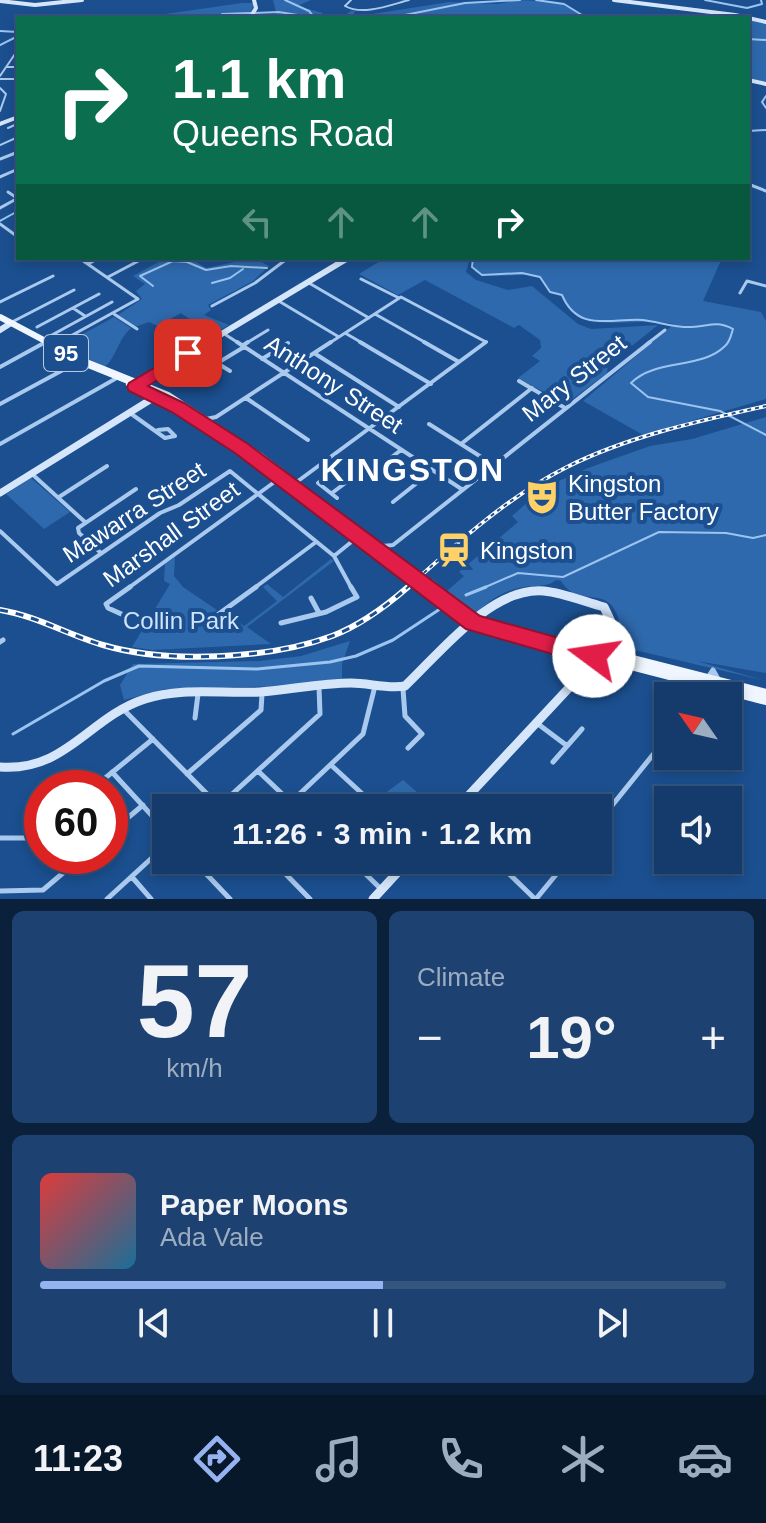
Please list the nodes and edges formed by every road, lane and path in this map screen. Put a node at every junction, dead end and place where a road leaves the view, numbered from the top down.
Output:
1 (82, 0) edge
2 (256, 0) edge
3 (351, 0) edge
4 (394, 0) edge
5 (409, 0) edge
6 (614, 0) edge
7 (623, 0) edge
8 (0, 1) edge
9 (399, 3) junction
10 (370, 5) dead end
11 (376, 9) junction
12 (255, 13) edge
13 (748, 16) edge
14 (16, 52) edge
15 (6, 67) junction
16 (15, 67) dead end
17 (0, 76) edge
18 (0, 90) edge
19 (0, 111) edge
20 (8, 192) dead end
21 (16, 197) edge
22 (0, 224) edge
23 (16, 227) edge
24 (10, 231) junction
25 (16, 236) edge
26 (82, 260) edge
27 (95, 260) edge
28 (140, 260) edge
29 (284, 260) edge
30 (345, 260) edge
31 (88, 264) junction
32 (53, 276) dead end
33 (108, 277) junction
34 (361, 279) dead end
35 (308, 282) junction
36 (766, 286) edge
37 (74, 290) dead end
38 (740, 293) dead end
39 (99, 294) dead end
40 (400, 297) junction
41 (277, 300) junction
42 (0, 302) edge
43 (112, 302) dead end
44 (212, 306) dead end
45 (73, 308) junction
46 (114, 314) junction
47 (375, 314) junction
48 (85, 316) junction
49 (369, 318) junction
50 (4, 323) edge
51 (37, 327) dead end
52 (137, 329) dead end
53 (268, 330) dead end
54 (665, 330) dead end
55 (345, 333) junction
56 (52, 335) dead end
57 (226, 335) dead end
58 (339, 337) junction
59 (288, 343) dead end
60 (42, 344) junction
61 (53, 345) junction
62 (243, 346) junction
63 (314, 353) junction
64 (262, 359) junction
65 (72, 363) junction
66 (217, 363) junction
67 (460, 363) junction
68 (0, 367) edge
69 (230, 371) dead end
70 (201, 373) dead end
71 (283, 373) junction
72 (109, 379) junction
73 (519, 381) dead end
74 (431, 384) junction
75 (138, 385) junction
76 (532, 388) junction
77 (159, 394) junction
78 (246, 398) junction
79 (0, 404) edge
80 (399, 407) junction
81 (565, 408) junction
82 (130, 413) junction
83 (214, 421) junction
84 (429, 424) dead end
85 (370, 429) junction
86 (158, 430) dead end
87 (308, 440) dead end
88 (0, 444) edge
89 (461, 444) junction
90 (401, 450) junction
91 (494, 465) junction
92 (107, 466) dead end
93 (433, 470) junction
94 (278, 473) junction
95 (32, 474) junction
96 (348, 481) junction
97 (293, 486) junction
98 (136, 489) dead end
99 (463, 490) junction
100 (306, 492) junction
101 (0, 493) edge
102 (332, 493) junction
103 (258, 494) junction
104 (58, 497) junction
105 (337, 498) dead end
106 (393, 502) dead end
107 (311, 503) junction
108 (85, 522) junction
109 (0, 531) edge
110 (355, 539) junction
111 (316, 542) junction
112 (101, 553) junction
113 (334, 556) junction
114 (414, 580) junction
115 (311, 598) dead end
116 (494, 606) junction
117 (319, 613) junction
118 (128, 617) dead end
119 (215, 618) dead end
120 (470, 621) junction
121 (281, 623) dead end
122 (486, 625) junction
123 (611, 637) junction
124 (575, 652) junction
125 (598, 655) junction
126 (615, 656) junction
127 (580, 675) junction
128 (697, 679) junction
129 (698, 682) edge
130 (709, 682) edge
131 (361, 686) junction
132 (319, 687) junction
133 (403, 689) junction
134 (374, 690) junction
135 (742, 690) edge
136 (262, 692) junction
137 (742, 692) edge
138 (198, 694) junction
139 (766, 694) edge
140 (766, 700) edge
141 (123, 709) junction
142 (195, 718) dead end
143 (536, 722) junction
144 (582, 729) dead end
145 (153, 739) junction
146 (567, 746) junction
147 (408, 748) dead end
148 (654, 753) edge
149 (553, 762) dead end
150 (331, 765) junction
151 (0, 770) edge
152 (114, 770) edge
153 (257, 771) junction
154 (187, 774) junction
155 (128, 789) edge
156 (207, 794) edge
157 (233, 794) edge
158 (282, 794) edge
159 (300, 794) edge
160 (362, 794) edge
161 (470, 794) edge
162 (143, 805) junction
163 (612, 806) edge
164 (152, 815) edge
165 (128, 818) edge
166 (0, 838) edge
167 (24, 838) edge
168 (152, 858) edge
169 (62, 874) edge
170 (206, 874) edge
171 (286, 874) edge
172 (366, 874) edge
173 (396, 874) edge
174 (508, 874) edge
175 (557, 874) edge
176 (132, 877) junction
177 (382, 889) junction
178 (0, 891) edge
179 (107, 899) edge
180 (151, 899) edge
181 (230, 899) edge
182 (310, 899) edge
183 (373, 899) edge
184 (536, 899) edge

1 - 8 street
2 - 12 street
3 - 11 street
4 - 9 street
5 - 9 street
6 - 7 street
7 - 13 street
9 - 11 street
10 - 11 street
14 - 15 street
15 - 16 street
15 - 17 street
18 - 19 street
20 - 21 street
22 - 24 street
23 - 24 street
24 - 25 street
26 - 31 street
27 - 31 street
28 - 33 street
29 - 44 street
30 - 35 street
31 - 33 street
32 - 42 street
33 - 46 street
34 - 40 street
35 - 41 street
35 - 49 street
36 - 38 street
37 - 50 street
39 - 45 street
40 - 47 street
40 - 67 street
41 - 58 street
41 - 75 street
43 - 48 street
45 - 48 street
45 - 51 street
46 - 52 street
46 - 61 street
47 - 49 street
47 - 67 street
48 - 56 street
49 - 55 street
50 - 60 main road, 95
50 - 61 main road, 95
53 - 62 street
54 - 81 street, Mary Street
55 - 58 street
55 - 74 street
57 - 62 street, Anthony Street
58 - 63 street
59 - 64 street
60 - 65 main road, 95
60 - 68 street
61 - 75 main road, 95
62 - 64 street, Anthony Street
62 - 66 street
63 - 71 street
63 - 80 street
64 - 71 street, Anthony Street
65 - 72 main road, 95
65 - 79 street
66 - 69 street
66 - 70 street
67 - 74 street
71 - 78 street
71 - 85 street, Anthony Street
72 - 75 main road, 95
72 - 88 street
73 - 76 street
74 - 80 street
75 - 77 main road, 95
76 - 81 street
76 - 89 street
77 - 82 street
77 - 83 main road, 95
77 - 94 main road, 95
78 - 83 street
78 - 87 street
80 - 85 street
81 - 91 street, Mary Street
82 - 86 street
82 - 95 street
83 - 94 main road, 95
84 - 89 street
85 - 90 street, Anthony Street
85 - 97 street
89 - 91 street
90 - 93 street, Anthony Street
90 - 96 street
91 - 99 street, Mary Street
92 - 104 street
93 - 99 street, Anthony Street
93 - 106 street
94 - 97 main road, 95
94 - 103 street, Marshall Street
95 - 101 street
95 - 104 street
96 - 102 street
96 - 102 street
97 - 100 main road, 95
97 - 107 main road, 95
98 - 108 street
99 - 100 street, Mary Street
100 - 114 main road, 95
102 - 105 street
103 - 111 street
103 - 112 street, Mawarra Street
103 - 118 street, Marshall Street
104 - 108 street
107 - 110 street
107 - 114 main road, 95
108 - 112 street
109 - 112 street, Mawarra Street
110 - 113 street
110 - 114 street
111 - 113 street
111 - 119 street
113 - 117 street
114 - 120 main road, 95, bridge
115 - 117 street
116 - 120 street
116 - 123 street
116 - 133 street
117 - 121 street
120 - 122 main road, 95, bridge
120 - 124 street
120 - 133 street
122 - 124 main road, 95
122 - 125 main road, 95
123 - 125 street
123 - 126 main road
124 - 125 main road, 95
124 - 127 main road
125 - 126 main road, 95
125 - 127 street
125 - 128 main road, 95
126 - 128 main road, 95
127 - 143 street
128 - 129 street
128 - 130 main road, 95
131 - 132 street
131 - 133 street
131 - 134 street
132 - 136 street
132 - 153 street
133 - 134 street
133 - 147 street
134 - 150 street
135 - 139 main road, 95
136 - 138 street
136 - 154 street
137 - 140 main road, 95
138 - 141 street
138 - 142 street
141 - 145 street
141 - 151 street
143 - 146 street
143 - 161 street
144 - 146 street
145 - 152 street
145 - 154 street
146 - 149 street
148 - 163 street
150 - 159 street
150 - 160 street
153 - 157 street
153 - 158 street
154 - 156 street
155 - 162 street
162 - 164 street
162 - 165 street
166 - 167 street
168 - 176 street
169 - 178 street
170 - 181 street
171 - 182 street
172 - 177 street
173 - 177 street
174 - 184 street
175 - 184 street
176 - 179 street
176 - 180 street
177 - 183 street

